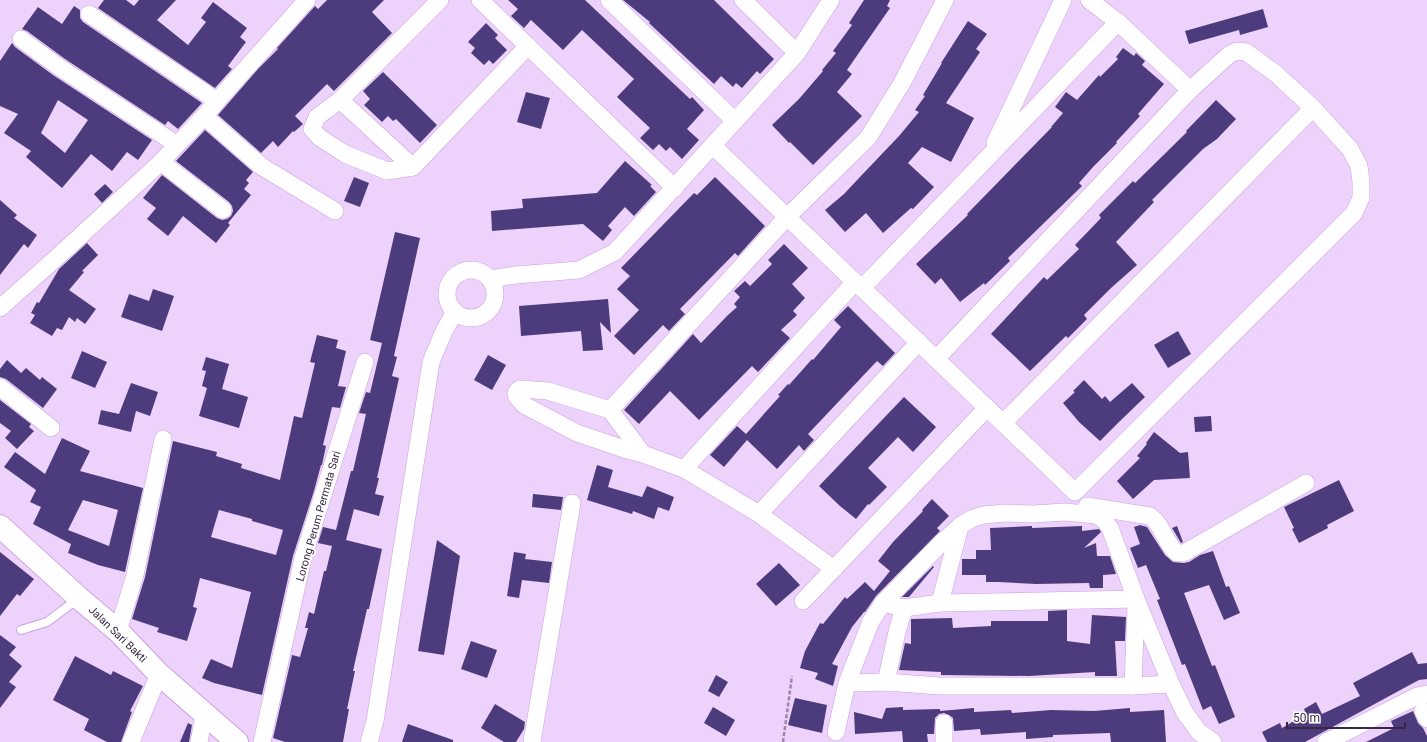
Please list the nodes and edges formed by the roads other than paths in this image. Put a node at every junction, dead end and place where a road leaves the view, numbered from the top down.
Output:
1 (307, 0) edge
2 (440, 0) edge
3 (480, 0) edge
4 (609, 0) edge
5 (742, 0) edge
6 (831, 0) edge
7 (945, 0) edge
8 (1063, 0) edge
9 (1089, 0) edge
10 (89, 14) dead end
11 (1118, 22) junction
12 (21, 39) dead end
13 (528, 46) junction
14 (797, 53) junction
15 (1190, 90) junction
16 (340, 100) junction
17 (217, 101) junction
18 (1313, 108) junction
19 (205, 117) junction
20 (735, 121) junction
21 (176, 144) junction
22 (713, 146) junction
23 (989, 156) junction
24 (161, 162) junction
25 (413, 167) junction
26 (675, 188) junction
27 (223, 210) dead end
28 (335, 211) dead end
29 (787, 217) junction
30 (490, 279) junction
31 (858, 285) junction
32 (0, 308) edge
33 (455, 312) junction
34 (919, 342) junction
35 (936, 359) junction
36 (365, 362) dead end
37 (0, 386) edge
38 (987, 408) junction
39 (610, 410) junction
40 (1004, 423) junction
41 (51, 428) dead end
42 (163, 439) dead end
43 (643, 454) junction
44 (684, 469) junction
45 (1306, 483) dead end
46 (572, 502) dead end
47 (1065, 512) junction
48 (759, 514) junction
49 (0, 526) edge
50 (960, 526) junction
51 (834, 569) junction
52 (79, 598) junction
53 (1136, 598) junction
54 (803, 601) dead end
55 (883, 603) junction
56 (940, 603) junction
57 (904, 608) junction
58 (21, 630) dead end
59 (118, 631) junction
60 (159, 674) junction
61 (886, 682) junction
62 (847, 684) junction
63 (1171, 684) junction
64 (1133, 686) junction
65 (1427, 694) edge
66 (204, 715) junction
67 (944, 723) dead end
68 (836, 732) dead end
69 (131, 742) edge
70 (199, 742) edge
71 (236, 742) edge
72 (262, 742) edge
73 (369, 742) edge
74 (532, 742) edge
75 (944, 742) edge
76 (1213, 742) edge
77 (1326, 742) edge

1 - 17 street
2 - 16 street
3 - 13 street
4 - 20 street
5 - 14 street
6 - 14 street
7 - 29 street
8 - 23 street
9 - 11 street
10 - 17 street
11 - 15 street
11 - 23 street
12 - 21 street
13 - 25 street
13 - 26 street
14 - 20 street
15 - 18 street
15 - 35 street
16 - 25 street
16 - 25 street
17 - 19 street
18 - 40 street
18 - 40 street
19 - 21 street
19 - 28 street
20 - 22 street
21 - 24 street
22 - 26 street
22 - 29 street
23 - 31 street
24 - 27 street
24 - 32 street
26 - 30 street
29 - 31 street
29 - 39 street
30 - 33 street
30 - 33 street
31 - 34 street
31 - 44 street
33 - 73 street
34 - 35 street
34 - 48 street
35 - 38 street
36 - 72 street, Lorong Perum Permata Sari
37 - 41 street
38 - 40 street
38 - 51 street
39 - 43 street
39 - 43 street
42 - 59 street
43 - 44 street
44 - 48 street
45 - 47 street
46 - 74 street
47 - 50 street
47 - 53 street
48 - 51 street
49 - 52 main road, Jalan Sari Bakti
50 - 55 street
50 - 56 street
51 - 54 street
52 - 58 lane
52 - 59 main road, Jalan Sari Bakti
53 - 56 street
53 - 63 street
53 - 64 street
55 - 57 street
55 - 62 street
56 - 57 street
57 - 61 street
59 - 60 main road, Jalan Sari Bakti
60 - 66 main road, Jalan Sari Bakti
60 - 69 street
61 - 62 street
61 - 64 street
62 - 68 street
63 - 64 street
63 - 76 street
65 - 77 street
66 - 70 street
66 - 71 main road, Jalan Sari Bakti
67 - 75 street

